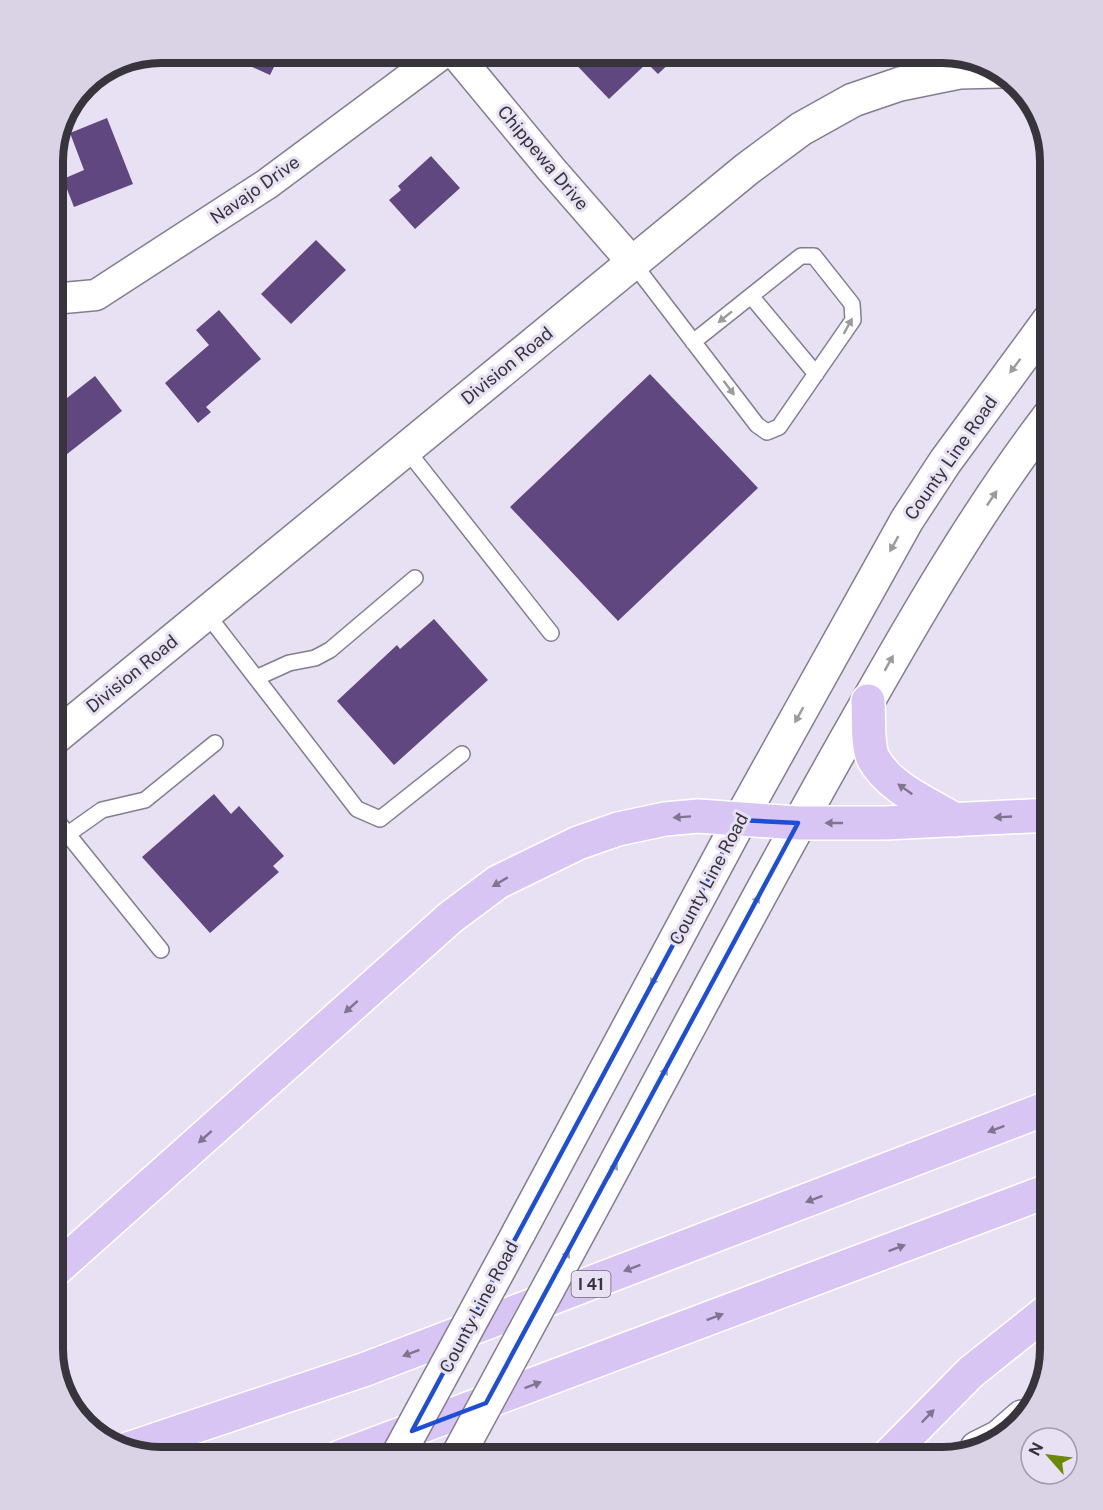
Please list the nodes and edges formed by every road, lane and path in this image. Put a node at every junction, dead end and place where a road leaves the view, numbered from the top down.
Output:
1 (430, 63) edge
2 (463, 63) edge
3 (983, 71) edge
4 (633, 263) junction
5 (751, 296) junction
6 (63, 298) edge
7 (1040, 333) edge
8 (693, 342) junction
9 (816, 374) junction
10 (1040, 421) edge
11 (1040, 428) edge
12 (1030, 441) junction
13 (406, 449) junction
14 (415, 578) dead end
15 (206, 613) junction
16 (551, 633) dead end
17 (256, 678) junction
18 (868, 701) junction
19 (63, 731) edge
20 (215, 743) dead end
21 (462, 754) dead end
22 (1040, 816) edge
23 (740, 820) junction
24 (955, 820) junction
25 (798, 824) junction
26 (63, 828) edge
27 (68, 834) junction
28 (161, 950) dead end
29 (1040, 1111) edge
30 (1040, 1194) edge
31 (63, 1262) edge
32 (1040, 1317) edge
33 (141, 1445) edge
34 (367, 1447) edge
35 (402, 1447) edge
36 (462, 1447) edge
37 (898, 1447) edge

1 - 6 street, Navajo Drive
2 - 4 street, Chippewa Drive
3 - 4 main road, Division Road
4 - 8 lane
4 - 13 main road, Division Road
5 -> 8 lane
5 - 9 lane
9 -> 5 lane
7 -> 23 main road, County Line Road
8 -> 9 lane
10 - 12 main road
11 - 12 main road
18 -> 12 main road
13 - 15 main road, Division Road
13 - 16 lane
14 - 17 lane
15 - 17 lane
15 - 19 main road, Division Road
17 - 21 lane
24 -> 18 highway
18 - 25 main road
20 - 27 lane
22 -> 24 highway
23 - 25 highway
23 -> 31 highway
23 -> 35 main road, County Line Road, bridge
24 -> 25 highway
36 -> 25 main road, bridge
26 - 27 lane
27 - 28 lane
29 -> 33 highway, I 41
34 -> 30 highway
37 -> 32 highway

